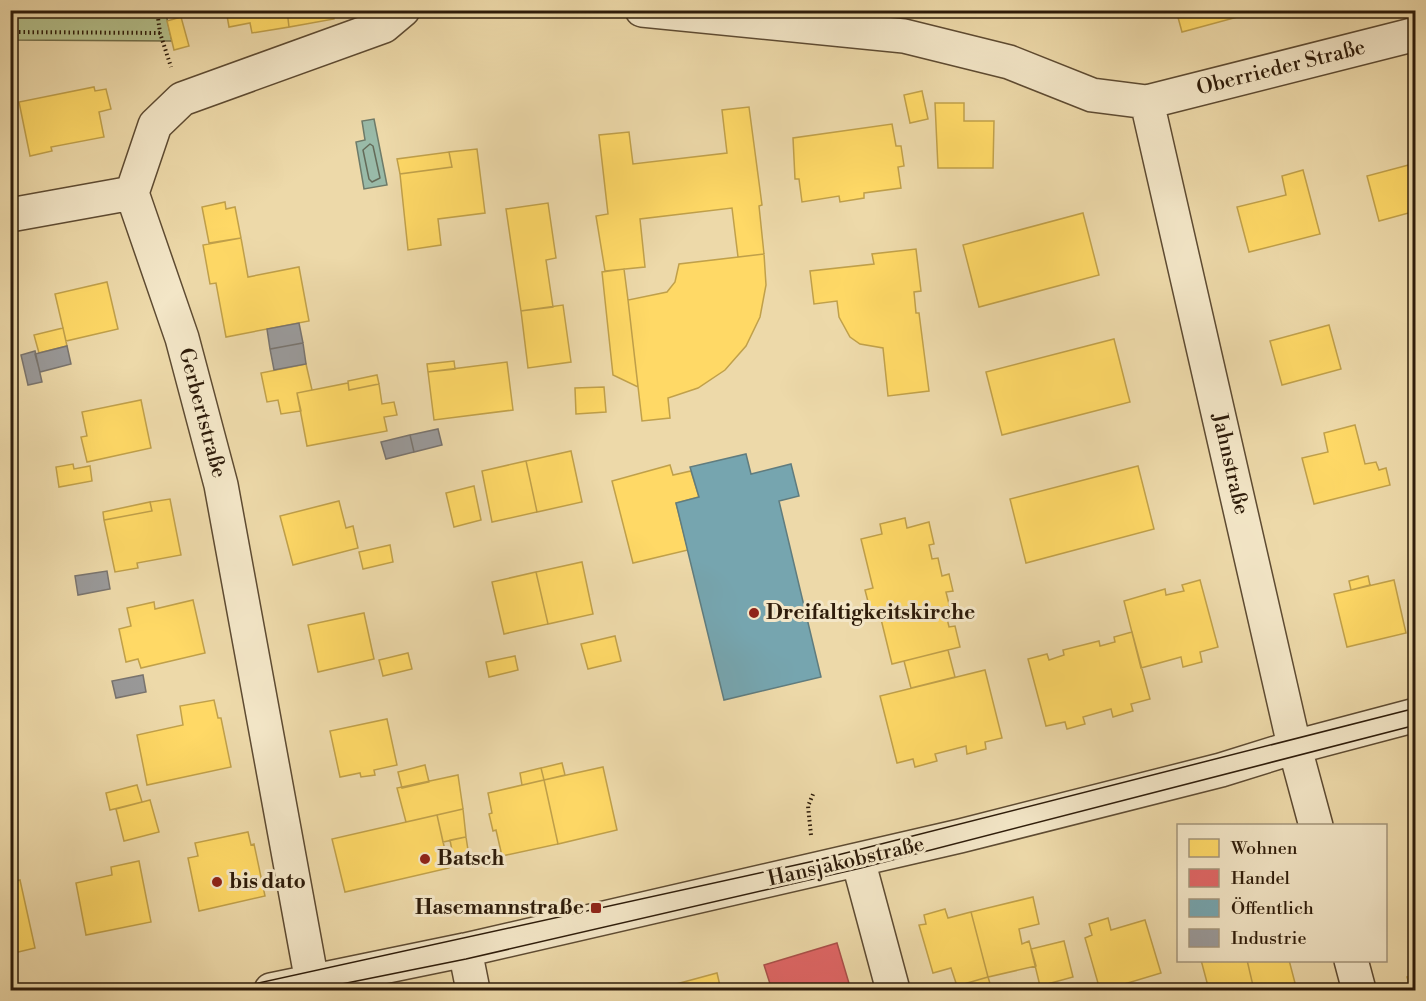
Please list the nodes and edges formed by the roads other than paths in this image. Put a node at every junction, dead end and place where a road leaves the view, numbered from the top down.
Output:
1 (403, 10) edge
2 (642, 10) edge
3 (1416, 34) edge
4 (1147, 102) junction
5 (132, 193) junction
6 (10, 215) edge
7 (1416, 715) edge
8 (1295, 747) junction
9 (1316, 824) edge
10 (858, 860) junction
11 (465, 950) junction
12 (1352, 962) edge
13 (312, 982) junction
14 (272, 990) edge
15 (473, 990) edge
16 (893, 990) edge
17 (1359, 990) edge

1 - 5 street
2 - 4 street
3 - 4 street, Oberrieder Straße
4 - 8 street, Jahnstraße
5 - 6 street
5 - 13 street, Gerbertstraße
7 - 8 street, Hansjakobstraße
8 - 9 street, Jahnstraße
8 - 10 street, Hansjakobstraße
10 - 11 street, Hansjakobstraße
10 - 16 street
11 - 13 street, Hansjakobstraße
11 - 15 street
12 - 17 street
13 - 14 street, Hansjakobstraße

